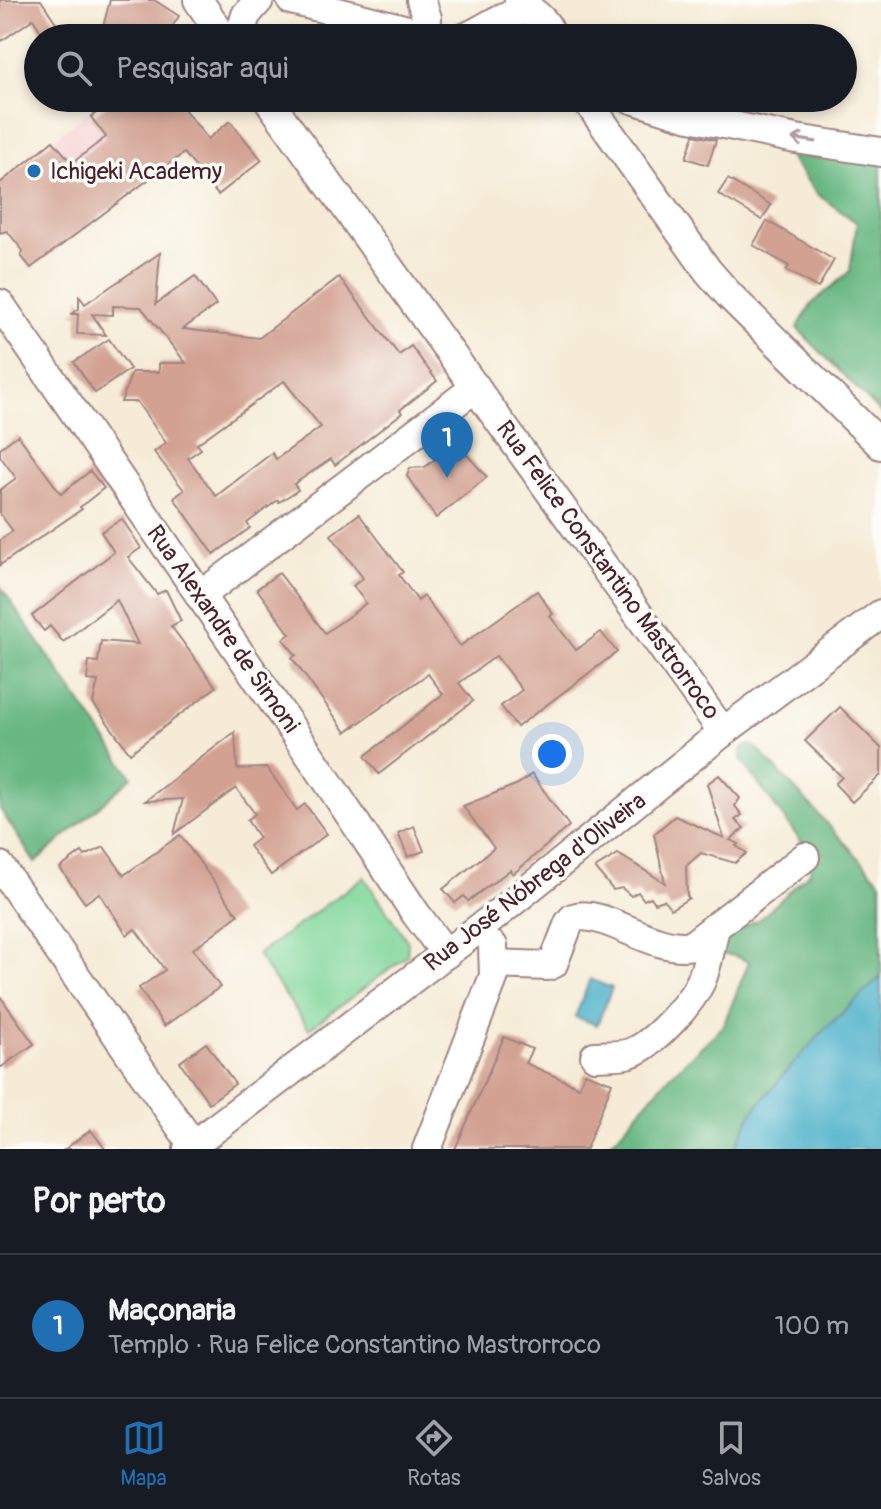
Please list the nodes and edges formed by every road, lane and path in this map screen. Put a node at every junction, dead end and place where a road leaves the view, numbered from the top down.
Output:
1 (198, 0) edge
2 (259, 0) edge
3 (291, 0) edge
4 (421, 0) edge
5 (525, 5) edge
6 (495, 20) edge
7 (214, 24) edge
8 (243, 24) edge
9 (386, 24) edge
10 (429, 24) edge
11 (547, 24) edge
12 (277, 112) edge
13 (596, 112) edge
14 (614, 112) edge
15 (672, 112) edge
16 (613, 134) junction
17 (881, 152) edge
18 (0, 304) edge
19 (476, 387) junction
20 (881, 445) edge
21 (200, 596) junction
22 (881, 614) edge
23 (723, 732) junction
24 (805, 857) dead end
25 (0, 866) edge
26 (490, 920) junction
27 (715, 927) junction
28 (446, 954) junction
29 (495, 964) junction
30 (595, 1056) dead end
31 (190, 1147) edge
32 (427, 1149) edge

1 - 7 street
2 - 8 street
3 - 9 street
4 - 10 street
5 - 6 street
5 - 11 street
12 - 19 street, Rua Felice Constantino Mastrorroco
13 - 16 street
14 - 16 street
17 -> 15 street
16 - 20 street
18 - 21 street, Rua Alexandre de Simoni
19 - 21 street
19 - 23 street, Rua Felice Constantino Mastrorroco
21 - 28 street, Rua Alexandre de Simoni
22 - 23 street, Rua José Nóbrega d'Oliveira
23 - 26 street, Rua José Nóbrega d'Oliveira
24 - 27 street
25 - 31 street
26 - 28 street, Rua José Nóbrega d'Oliveira
26 - 29 street
27 - 29 street
27 - 30 street
28 - 31 street, Rua José Nóbrega d'Oliveira
29 - 32 street

